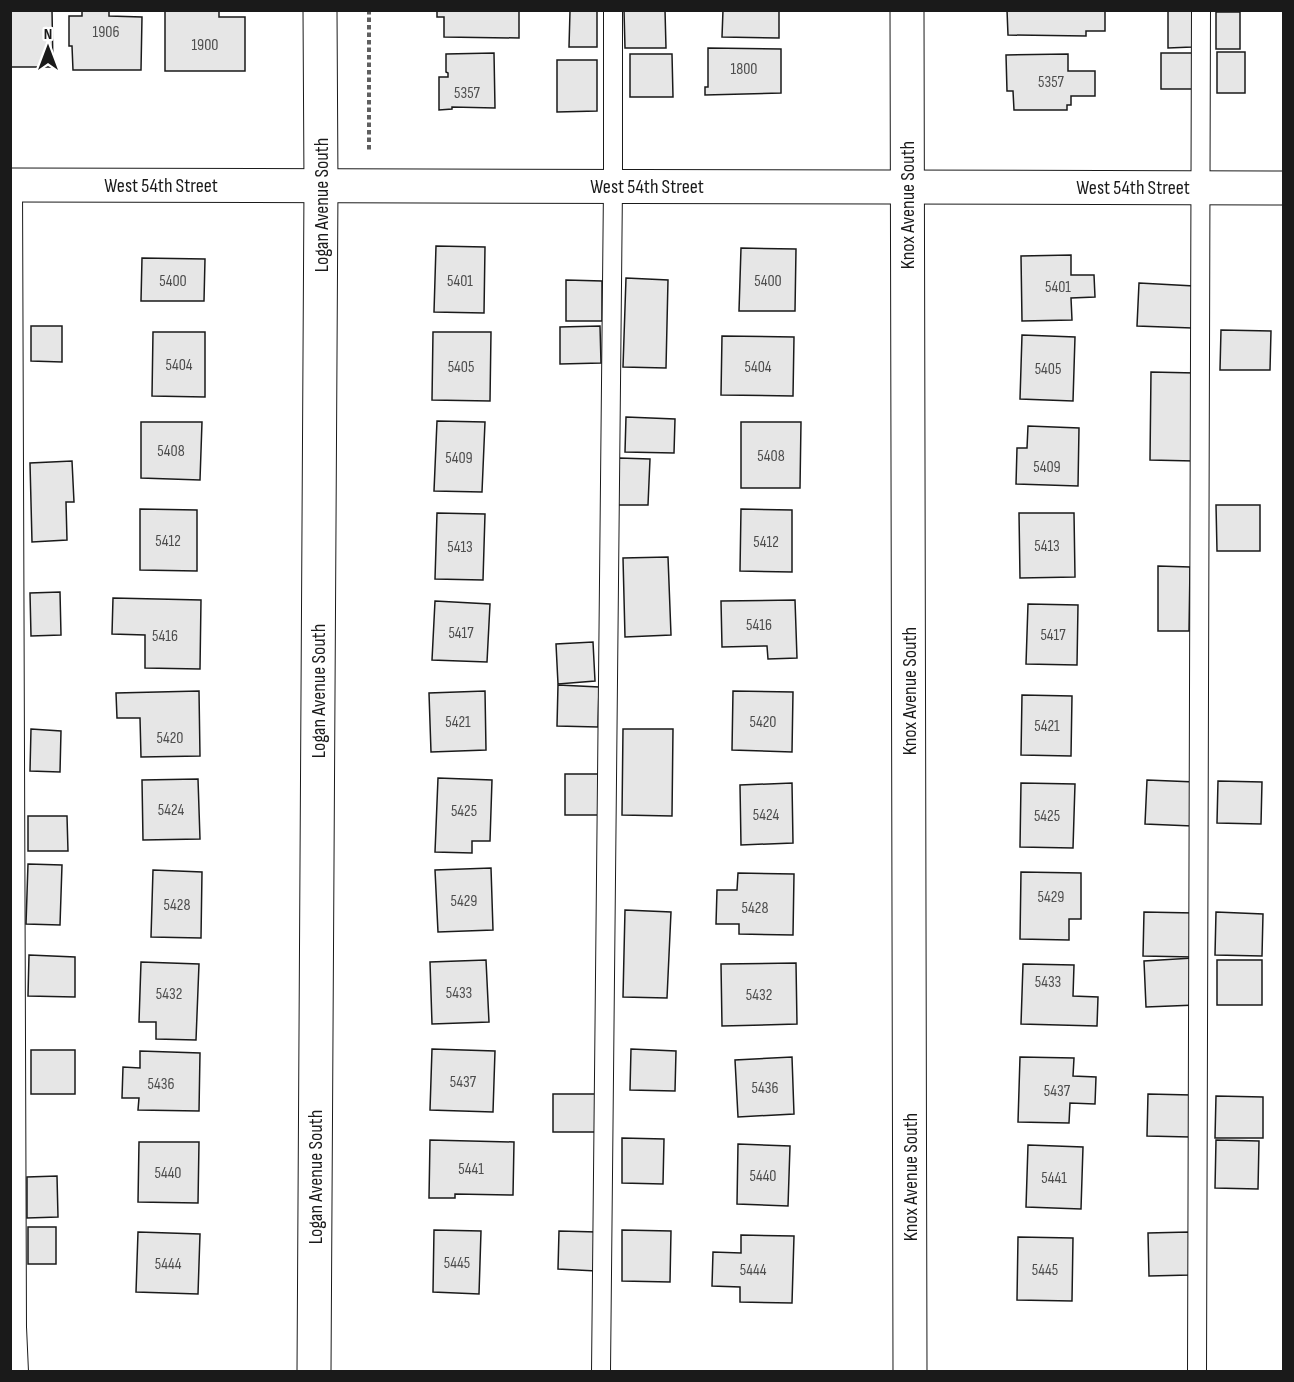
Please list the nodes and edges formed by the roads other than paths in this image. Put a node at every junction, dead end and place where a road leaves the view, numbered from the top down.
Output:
1 (320, 10) edge
2 (613, 10) edge
3 (907, 10) edge
4 (1201, 10) edge
5 (12, 185) edge
6 (321, 186) junction
7 (613, 186) junction
8 (908, 186) junction
9 (1201, 187) junction
10 (1284, 188) edge
11 (19, 1371) edge
12 (314, 1371) edge
13 (601, 1371) edge
14 (910, 1371) edge
15 (1197, 1371) edge

1 - 6 street, Logan Avenue South
2 - 7 lane
3 - 8 street, Knox Avenue South
4 - 9 lane
5 - 6 street, West 54th Street
5 - 11 lane
6 - 7 street, West 54th Street
6 - 12 street, Logan Avenue South
7 - 8 street, West 54th Street
7 - 13 lane
8 - 9 street, West 54th Street
8 - 14 street, Knox Avenue South
9 - 10 street, West 54th Street
9 - 15 lane

